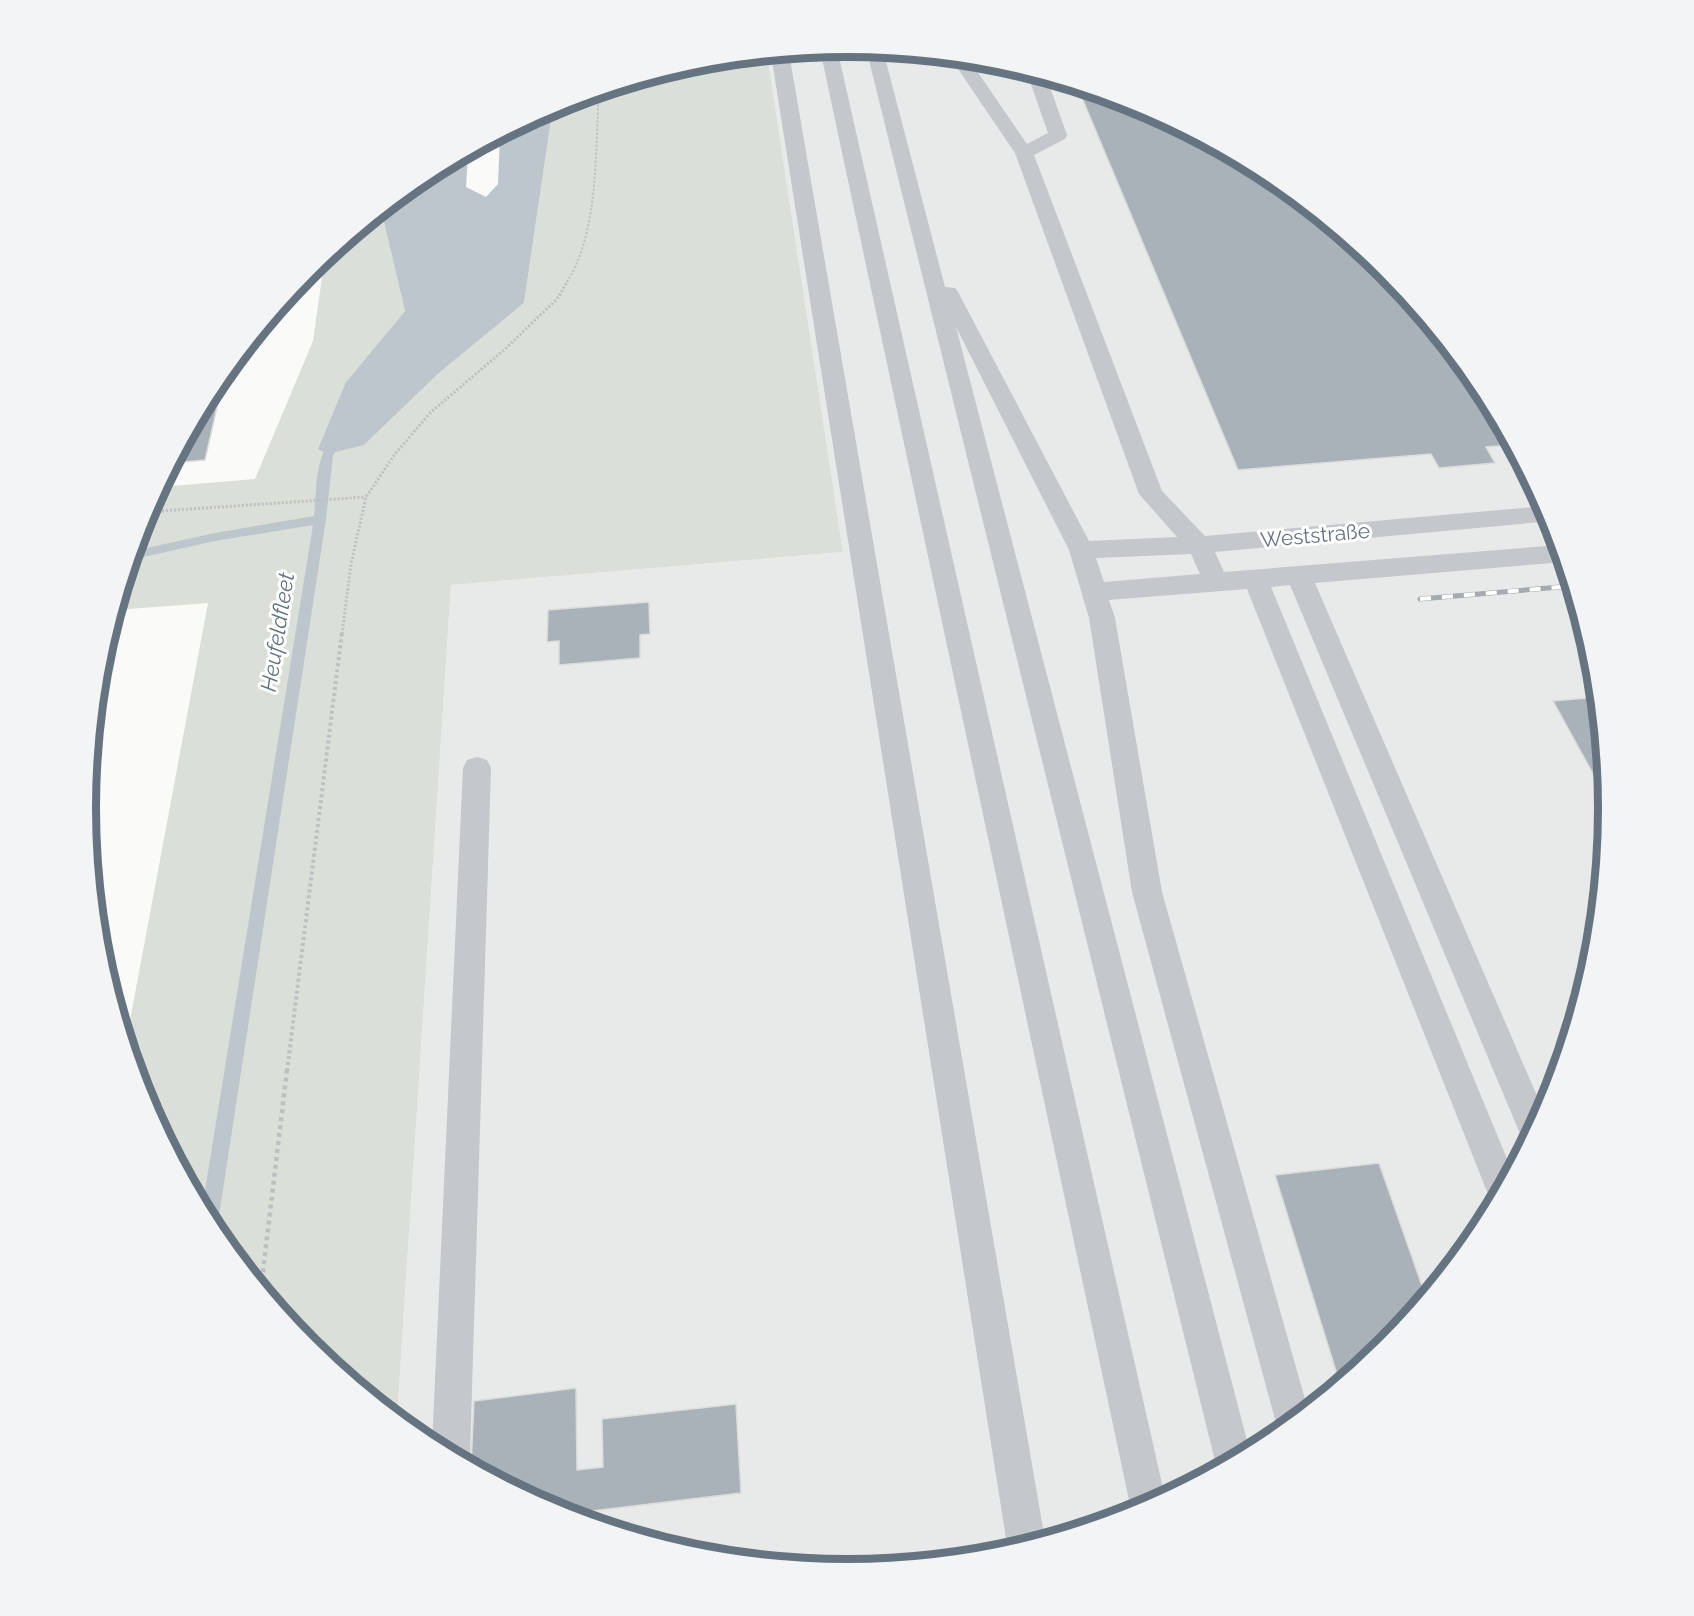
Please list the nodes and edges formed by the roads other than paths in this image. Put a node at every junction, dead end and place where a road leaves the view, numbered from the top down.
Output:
1 (830, 58) edge
2 (876, 58) edge
3 (781, 60) edge
4 (964, 66) edge
5 (1039, 83) edge
6 (1058, 135) junction
7 (1024, 153) junction
8 (1066, 154) dead end
9 (925, 249) junction
10 (1538, 515) edge
11 (1198, 545) junction
12 (1081, 550) junction
13 (1553, 555) edge
14 (1299, 576) junction
15 (1256, 580) junction
16 (1216, 583) junction
17 (1094, 592) junction
18 (477, 768) dead end
19 (1530, 1120) edge
20 (1499, 1180) edge
21 (1291, 1413) edge
22 (451, 1446) edge
23 (1231, 1453) edge
24 (1147, 1496) edge
25 (1025, 1537) edge

1 - 24 lane
2 - 9 lane
3 - 25 lane
4 - 7 lane
5 - 6 lane
6 - 7 lane
6 - 8 lane
7 - 11 lane
9 - 12 lane
9 - 23 lane
10 - 11 lane, Weststraße
11 - 12 lane, Weststraße
11 - 16 lane
12 - 17 lane
13 - 14 lane, Weststraße
14 - 15 lane, Weststraße
14 - 19 lane
15 - 16 lane, Weststraße
15 - 20 lane
16 - 17 lane, Weststraße
17 - 21 lane
18 - 22 lane

